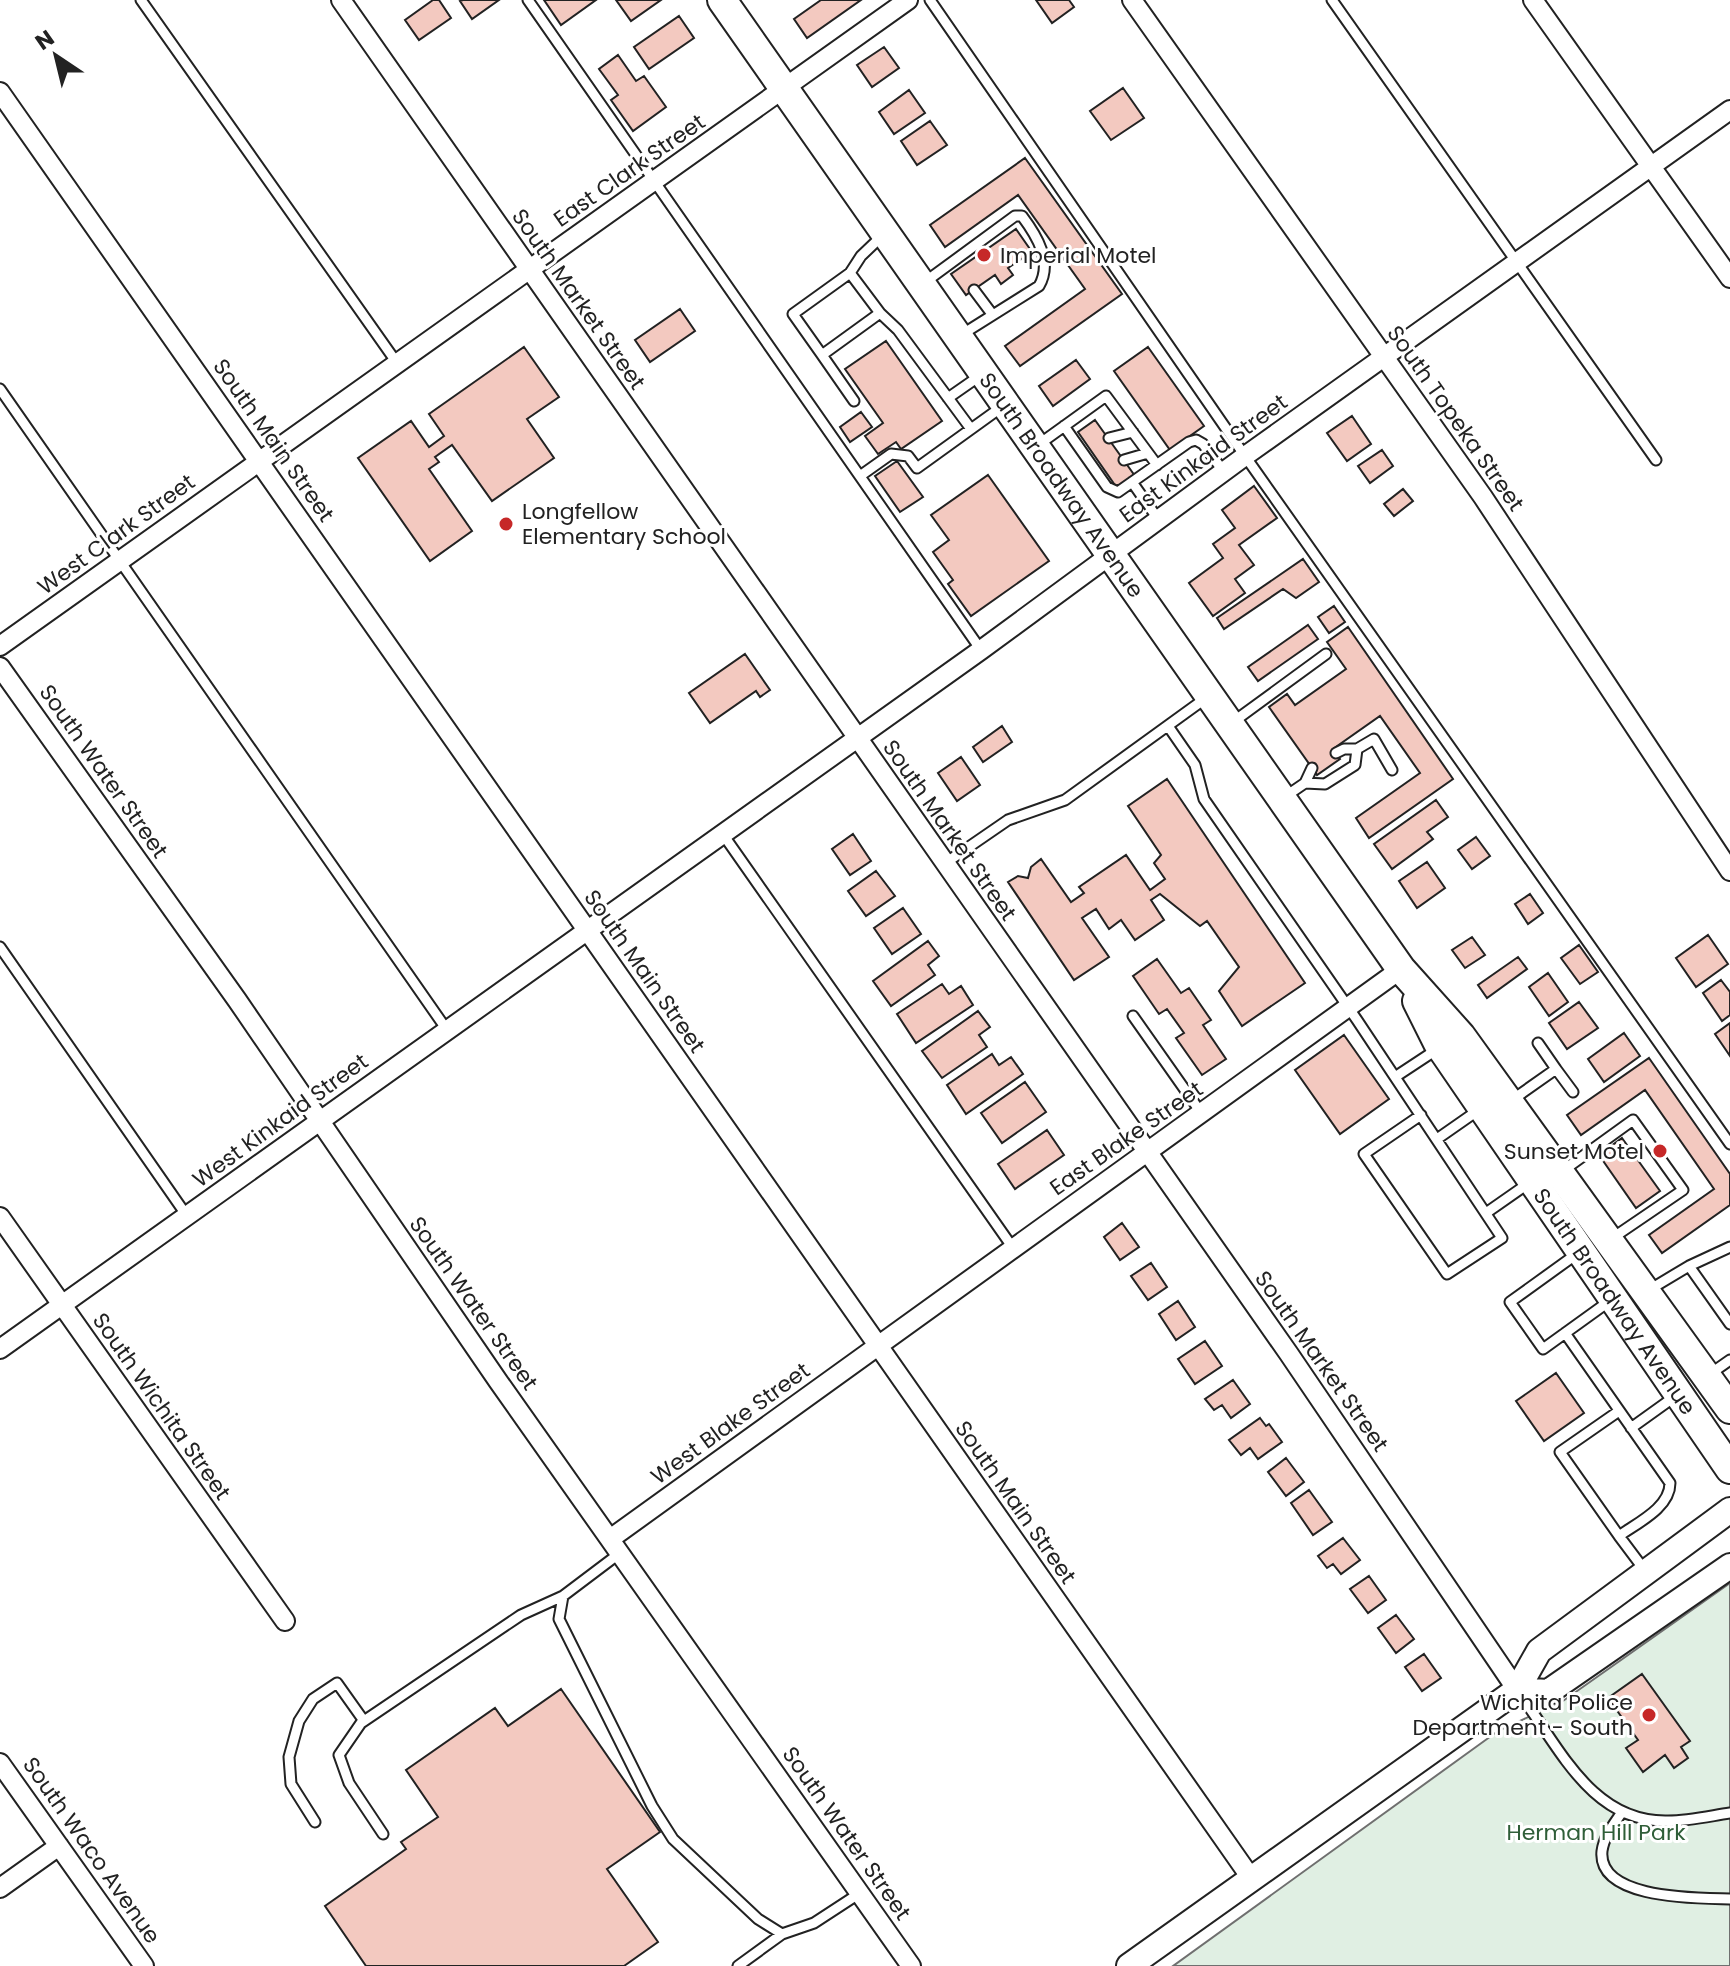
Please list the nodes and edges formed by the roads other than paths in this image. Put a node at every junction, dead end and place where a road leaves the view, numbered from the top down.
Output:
1 (141, 0) edge
2 (341, 0) edge
3 (528, 0) edge
4 (722, 0) edge
5 (908, 0) edge
6 (930, 0) edge
7 (1132, 0) edge
8 (1332, 0) edge
9 (1533, 0) edge
10 (785, 90) junction
11 (0, 92) edge
12 (1730, 110) edge
13 (1651, 166) junction
14 (654, 181) junction
15 (885, 233) junction
16 (1515, 263) junction
17 (529, 269) junction
18 (850, 273) junction
19 (1730, 278) edge
20 (922, 285) junction
21 (974, 290) dead end
22 (880, 313) junction
23 (992, 314) junction
24 (958, 337) junction
25 (822, 355) junction
26 (1384, 357) junction
27 (397, 363) junction
28 (983, 373) junction
29 (0, 389) edge
30 (948, 398) junction
31 (854, 401) dead end
32 (1005, 404) junction
33 (1064, 426) junction
34 (971, 429) junction
35 (1133, 432) junction
36 (1109, 438) dead end
37 (1035, 447) junction
38 (1148, 453) junction
39 (1245, 456) junction
40 (1124, 460) dead end
41 (1656, 460) dead end
42 (259, 461) junction
43 (1157, 465) junction
44 (1224, 472) junction
45 (860, 476) junction
46 (1132, 482) junction
47 (1158, 519) junction
48 (1111, 554) junction
49 (119, 561) junction
50 (0, 646) edge
51 (981, 650) junction
52 (1326, 654) dead end
53 (0, 667) edge
54 (1210, 696) junction
55 (1230, 724) junction
56 (1168, 726) junction
57 (856, 737) junction
58 (1357, 749) junction
59 (1336, 753) dead end
60 (1312, 768) dead end
61 (1392, 770) dead end
62 (1294, 791) junction
63 (722, 833) junction
64 (944, 864) junction
65 (1730, 871) edge
66 (587, 930) junction
67 (0, 947) edge
68 (1401, 969) junction
69 (1348, 1006) junction
70 (1133, 1016) dead end
71 (447, 1030) junction
72 (1538, 1043) dead end
73 (1441, 1047) junction
74 (1556, 1069) junction
75 (1395, 1077) junction
76 (1573, 1092) dead end
77 (1496, 1105) junction
78 (1202, 1114) junction
79 (1421, 1115) junction
80 (320, 1121) junction
81 (1437, 1139) junction
82 (1730, 1144) edge
83 (1147, 1152) junction
84 (1546, 1177) junction
85 (1486, 1213) junction
86 (187, 1216) junction
87 (0, 1217) edge
88 (1609, 1241) junction
89 (1730, 1247) edge
90 (1013, 1248) junction
91 (1581, 1251) junction
92 (1689, 1266) junction
93 (1646, 1292) junction
94 (1613, 1298) junction
95 (62, 1305) junction
96 (1730, 1324) edge
97 (1565, 1333) junction
98 (878, 1345) junction
99 (0, 1349) edge
100 (1730, 1360) edge
101 (1707, 1377) junction
102 (1679, 1394) junction
103 (1730, 1409) edge
104 (1619, 1411) junction
105 (1631, 1428) junction
106 (1730, 1469) edge
107 (1730, 1510) edge
108 (1619, 1536) junction
109 (615, 1546) junction
110 (1730, 1566) edge
111 (1646, 1572) junction
112 (563, 1596) junction
113 (285, 1621) dead end
114 (1517, 1690) junction
115 (364, 1721) junction
116 (0, 1763) edge
117 (1622, 1812) junction
118 (1730, 1813) edge
119 (315, 1822) dead end
120 (383, 1834) dead end
121 (59, 1846) junction
122 (1251, 1878) junction
123 (0, 1888) edge
124 (860, 1893) junction
125 (1730, 1899) edge
126 (782, 1934) junction
127 (144, 1966) edge
128 (738, 1966) edge
129 (911, 1966) edge
130 (1129, 1966) edge

1 - 27 lane
2 - 17 street, South Market Street
3 - 14 lane
4 - 10 main road, South Broadway Avenue
5 - 10 street, East Clark Street
6 - 39 lane
7 - 26 street, South Topeka Street
8 - 16 lane
9 - 13 street
10 - 14 street, East Clark Street
10 - 15 main road, South Broadway Avenue
11 - 42 street, South Main Street
12 - 13 street, East Kinkaid Street
13 - 16 street, East Kinkaid Street
13 - 19 street
14 - 17 street, East Clark Street
14 - 45 lane
15 - 18 lane
15 - 20 main road, South Broadway Avenue
16 - 26 street, East Kinkaid Street
16 - 41 lane
17 - 27 street, East Clark Street
17 - 57 street, South Market Street
18 - 22 lane
18 - 25 lane
20 - 23 lane
20 - 24 main road, South Broadway Avenue
21 - 23 lane
22 - 25 lane
22 - 30 lane
23 - 24 lane
24 - 28 main road, South Broadway Avenue
25 - 31 lane
26 - 39 street, East Kinkaid Street
26 - 65 street, South Topeka Street
27 - 42 street, East Clark Street
28 - 30 lane
28 - 32 main road, South Broadway Avenue
29 - 49 lane
30 - 34 lane
32 - 34 lane
32 - 37 main road, South Broadway Avenue
33 - 35 lane
33 - 37 lane
33 - 46 lane
34 - 45 lane
35 - 36 lane
35 - 38 lane
37 - 48 main road, South Broadway Avenue
38 - 40 lane
38 - 43 lane
39 - 44 street, East Kinkaid Street
39 - 82 lane
42 - 49 street, West Clark Street
42 - 66 street, South Main Street
43 - 44 lane
43 - 46 lane
44 - 47 street, East Kinkaid Street
45 - 51 lane
46 - 47 lane
47 - 48 street, East Kinkaid Street
48 - 51 street, East Kinkaid Street
48 - 54 main road, South Broadway Avenue
49 - 50 street, West Clark Street
49 - 71 lane
51 - 57 street, East Kinkaid Street
52 - 55 lane
53 - 80 street, South Water Street
54 - 55 main road, South Broadway Avenue
54 - 56 lane
55 - 62 main road, South Broadway Avenue
56 - 64 lane
56 - 69 lane
57 - 63 street, East Kinkaid Street
57 - 64 street, South Market Street
58 - 59 lane
58 - 61 lane
58 - 62 lane
60 - 62 lane
62 - 68 main road, South Broadway Avenue
63 - 66 street, East Kinkaid Street
63 - 90 lane
64 - 83 street, South Market Street
66 - 71 street, West Kinkaid Street
66 - 98 street, South Main Street
67 - 86 lane
68 - 69 street, East Blake Street
68 - 73 main road, South Broadway Avenue
68 - 77 main road, South Broadway Avenue
69 - 75 lane
69 - 78 street, East Blake Street
70 - 78 lane
71 - 80 street, West Kinkaid Street
72 - 74 lane
73 - 75 lane
73 - 77 main road, South Broadway Avenue
74 - 76 lane
74 - 77 lane
75 - 79 lane
77 - 81 lane
77 - 84 main road, South Broadway Avenue
78 - 83 street, East Blake Street
79 - 81 lane
79 - 85 lane
80 - 86 street, West Kinkaid Street
80 - 109 street, South Water Street
81 - 85 lane
83 - 90 street, East Blake Street
83 - 114 street, South Market Street
84 - 85 lane
84 - 88 main road, South Broadway Avenue
84 - 88 lane
84 - 91 main road, South Broadway Avenue
86 - 95 street, West Kinkaid Street
87 - 95 street, South Wichita Street
88 - 93 main road, South Broadway Avenue
89 - 92 lane
90 - 98 street, East Blake Street
91 - 94 main road, South Broadway Avenue
91 - 97 lane
92 - 93 lane
92 - 96 lane
93 - 101 main road, South Broadway Avenue
94 - 97 lane
94 - 102 main road, South Broadway Avenue
95 - 99 street, West Kinkaid Street
95 - 113 street, South Wichita Street
97 - 104 lane
98 - 109 street, West Blake Street
98 - 122 street, South Main Street
100 - 101 lane
101 - 103 main road, South Broadway Avenue
102 - 105 lane
102 - 106 main road, South Broadway Avenue
104 - 105 lane
104 - 108 lane
105 - 108 lane
107 - 111 main road
108 - 111 lane
109 - 112 lane
109 - 124 street, South Water Street
110 - 114 main road
111 - 114 main road
112 - 115 lane
112 - 126 lane
114 - 117 lane
114 - 122 main road
115 - 119 lane
115 - 120 lane
116 - 121 street, South Waco Avenue
117 - 118 lane
117 - 125 lane
121 - 123 street
121 - 127 street, South Waco Avenue
122 - 130 main road
124 - 126 lane
124 - 129 street, South Water Street
126 - 128 lane

